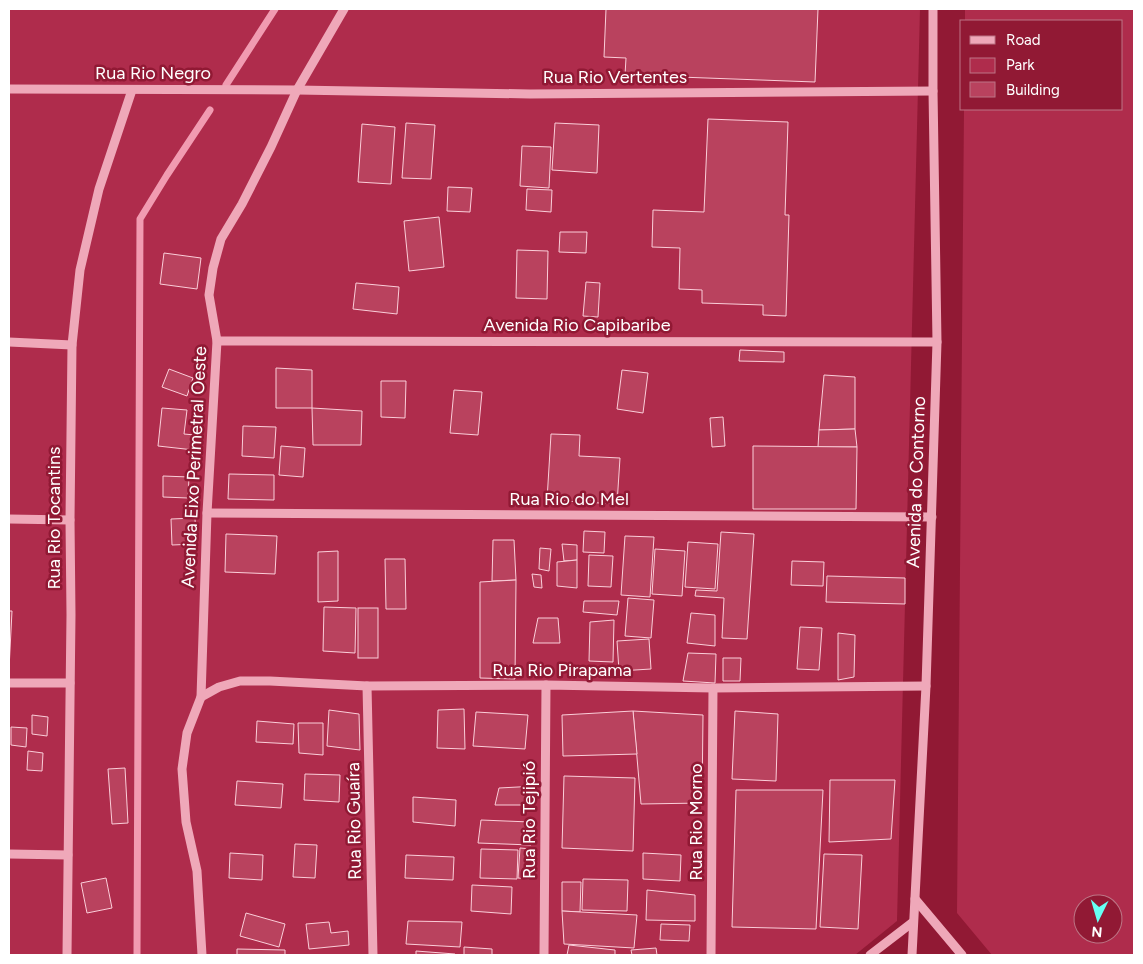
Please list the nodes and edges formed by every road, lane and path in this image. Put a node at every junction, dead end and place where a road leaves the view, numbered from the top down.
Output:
1 (344, 9) edge
2 (933, 9) edge
3 (9, 89) edge
4 (132, 90) junction
5 (297, 90) junction
6 (933, 91) junction
7 (217, 341) junction
8 (9, 342) edge
9 (937, 342) junction
10 (72, 345) junction
11 (207, 513) junction
12 (932, 517) junction
13 (9, 519) edge
14 (70, 520) junction
15 (9, 683) edge
16 (70, 683) junction
17 (546, 685) junction
18 (367, 686) junction
19 (926, 686) junction
20 (713, 688) junction
21 (201, 697) junction
22 (9, 854) edge
23 (68, 855) junction
24 (915, 899) junction
25 (914, 922) junction
26 (68, 955) edge
27 (202, 955) edge
28 (373, 955) edge
29 (544, 955) edge
30 (711, 955) edge
31 (870, 955) edge
32 (912, 955) edge
33 (962, 955) edge

1 - 5 street, Avenida Eixo Perimetral Oeste
2 - 6 street, Avenida do Contorno
3 - 4 street, Rua Rio Negro
4 - 5 street, Rua Rio Negro
4 - 10 street, Rua Rio Tocantins
5 - 6 street, Rua Rio Vertentes
5 - 7 street, Avenida Eixo Perimetral Oeste
6 - 9 street, Avenida do Contorno
7 - 9 street, Avenida Rio Capibaribe
7 - 11 street, Avenida Eixo Perimetral Oeste
8 - 10 street
9 - 12 street, Avenida do Contorno
10 - 14 street, Rua Rio Tocantins
11 - 12 street, Rua Rio do Mel
11 - 21 street, Avenida Eixo Perimetral Oeste
12 - 19 street, Avenida do Contorno
13 - 14 street
14 - 16 street, Rua Rio Tocantins
15 - 16 street
16 - 23 street, Rua Rio Tocantins
17 - 18 street, Rua Rio Pirapama
17 - 20 street, Rua Rio Pirapama
17 - 29 street, Rua Rio Tejipió
18 - 21 street, Rua Rio Pirapama
18 - 28 street, Rua Rio Guaíra
19 - 20 street, Rua Rio Pirapama
19 - 24 street, Avenida do Contorno
20 - 30 street, Rua Rio Morno
21 - 27 street, Avenida Eixo Perimetral Oeste
22 - 23 street
23 - 26 street, Rua Rio Tocantins
24 - 25 street, Avenida do Contorno
24 - 33 street
25 - 31 street
25 - 32 street, Avenida do Contorno

